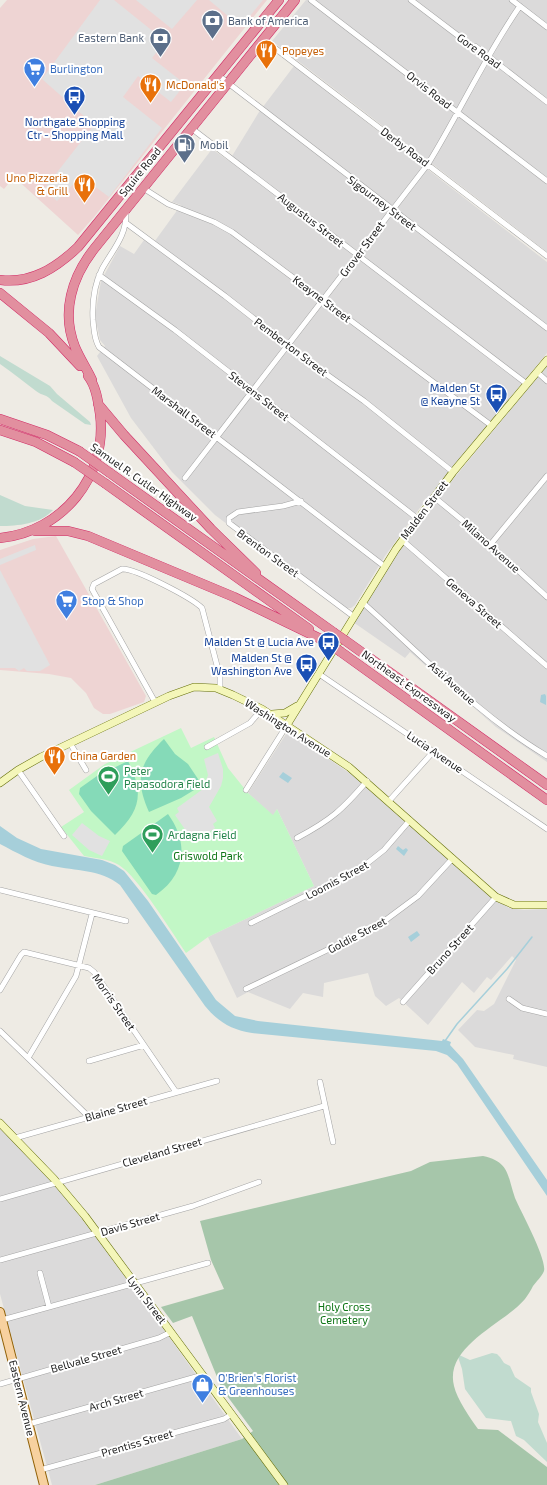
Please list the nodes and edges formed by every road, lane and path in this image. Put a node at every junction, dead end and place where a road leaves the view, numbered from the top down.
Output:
1 (279, 0) edge
2 (295, 0) edge
3 (310, 0) edge
4 (411, 0) edge
5 (512, 0) edge
6 (520, 6) junction
7 (547, 27) edge
8 (263, 40) junction
9 (488, 57) junction
10 (219, 76) junction
11 (227, 83) junction
12 (547, 102) edge
13 (459, 113) junction
14 (191, 128) junction
15 (428, 164) junction
16 (547, 181) edge
17 (143, 188) junction
18 (126, 210) junction
19 (392, 210) junction
20 (126, 223) junction
21 (357, 256) junction
22 (547, 256) edge
23 (99, 275) junction
24 (0, 280) edge
25 (0, 293) edge
26 (323, 300) junction
27 (547, 328) edge
28 (288, 345) junction
29 (547, 360) edge
30 (537, 372) junction
31 (92, 380) junction
32 (547, 381) edge
33 (527, 384) junction
34 (252, 390) junction
35 (98, 403) junction
36 (0, 419) edge
37 (492, 426) junction
38 (0, 430) edge
39 (217, 437) junction
40 (453, 472) junction
41 (547, 476) edge
42 (185, 478) dead end
43 (434, 497) junction
44 (301, 501) junction
45 (418, 519) junction
46 (27, 532) junction
47 (0, 538) edge
48 (402, 540) junction
49 (0, 542) edge
50 (490, 545) junction
51 (384, 566) junction
52 (264, 583) junction
53 (547, 597) edge
54 (362, 602) junction
55 (353, 616) junction
56 (327, 642) junction
57 (547, 666) edge
58 (320, 674) junction
59 (220, 689) junction
60 (155, 702) junction
61 (299, 705) junction
62 (262, 709) junction
63 (269, 714) junction
64 (287, 725) junction
65 (70, 743) junction
66 (207, 747) dead end
67 (434, 752) junction
68 (547, 756) edge
69 (18, 770) junction
70 (86, 770) dead end
71 (367, 781) junction
72 (0, 783) edge
73 (547, 785) edge
74 (246, 790) dead end
75 (547, 800) edge
76 (389, 801) junction
77 (410, 820) junction
78 (547, 829) edge
79 (64, 836) dead end
80 (297, 838) dead end
81 (453, 858) junction
82 (0, 890) edge
83 (496, 897) junction
84 (547, 905) edge
85 (92, 914) junction
86 (126, 921) dead end
87 (251, 923) dead end
88 (80, 965) junction
89 (246, 989) dead end
90 (0, 990) edge
91 (509, 999) dead end
92 (403, 1002) dead end
93 (547, 1014) edge
94 (0, 1032) edge
95 (144, 1045) junction
96 (28, 1058) junction
97 (89, 1061) dead end
98 (217, 1081) dead end
99 (320, 1082) dead end
100 (176, 1092) junction
101 (324, 1106) junction
102 (89, 1117) junction
103 (0, 1123) edge
104 (15, 1138) junction
105 (333, 1142) dead end
106 (58, 1182) junction
107 (259, 1182) dead end
108 (0, 1199) edge
109 (98, 1233) junction
110 (0, 1260) edge
111 (208, 1263) dead end
112 (40, 1273) dead end
113 (134, 1283) junction
114 (49, 1307) junction
115 (0, 1312) edge
116 (2, 1320) junction
117 (171, 1332) junction
118 (203, 1375) junction
119 (18, 1379) junction
120 (0, 1384) edge
121 (232, 1414) junction
122 (29, 1424) junction
123 (40, 1470) junction
124 (44, 1485) edge
125 (284, 1485) edge

1 - 10 highway, Squire Road
2 - 8 highway, Squire Road
3 - 13 street, Orvis Road
4 - 9 street, Gore Road
5 - 6 street
6 - 7 street
6 - 9 street, Grover Street
8 - 11 highway, Squire Road
8 - 15 street, Derby Road
9 - 12 street, Gore Road
9 - 13 street, Grover Street
10 - 11 street, Sigourney Street
10 - 24 highway, Squire Road
11 - 14 highway, Squire Road
11 - 19 street, Sigourney Street
13 - 15 street, Grover Street
13 - 16 street, Orvis Road
14 - 17 highway, Squire Road
14 - 21 street, Augustus Street
15 - 19 street, Grover Street
15 - 22 street, Derby Road
17 - 18 highway, Squire Road
17 - 26 street, Keayne Street
18 - 20 street, Marshall Street
18 - 31 highway, Squire Road
19 - 21 street, Grover Street
19 - 27 street, Sigourney Street
20 - 23 street, Marshall Street
20 - 28 street, Pemberton Street
21 - 26 street, Grover Street
21 - 33 street, Augustus Street
23 - 34 street, Stevens Street
23 - 39 street, Marshall Street
25 - 31 highway
26 - 28 street, Grover Street
26 - 37 street, Keayne Street
28 - 34 street, Grover Street
28 - 40 street, Pemberton Street
29 - 30 street, Malden Street
30 - 32 street
30 - 33 street, Malden Street
31 - 35 highway, Squire Road
33 - 37 street, Malden Street
34 - 39 street, Grover Street
34 - 45 street, Stevens Street
35 - 46 highway, Squire Road
35 - 52 highway
36 - 52 highway, Samuel R. Cutler Highway, bridge
37 - 40 street, Malden Street
38 - 56 highway, Northeast Expressway, bridge
39 - 42 street, Grover Street
39 - 44 street, Marshall Street
40 - 43 street, Malden Street
41 - 50 street
43 - 45 street, Malden Street
43 - 50 street, Milano Avenue
44 - 51 street, Marshall Street
44 - 55 street, Brenton Street
45 - 48 street, Malden Street
46 - 47 highway
46 - 49 main road
46 - 56 highway
48 - 51 street, Malden Street
48 - 57 street, Geneva Street
50 - 53 street, Milano Avenue
51 - 54 street, Malden Street
52 - 73 highway, Northeast Expressway, bridge
54 - 55 street, Malden Street
54 - 68 street, Asti Avenue
55 - 58 street, Malden Street
56 - 75 highway, Northeast Expressway, bridge
58 - 61 street, Malden Street
58 - 67 street, Lucia Avenue
59 - 60 street, Washington Avenue
59 - 60 street
59 - 62 street, Washington Avenue
60 - 65 street, Washington Avenue
61 - 63 street
61 - 64 street, Malden Street
62 - 63 street, Washington Avenue
62 - 66 street
63 - 64 street, Washington Avenue
64 - 71 street, Washington Avenue
64 - 74 street, Malden Street
65 - 69 street, Washington Avenue
65 - 70 street
67 - 76 street
67 - 78 street, Lucia Avenue
69 - 72 street, Washington Avenue
69 - 79 street
71 - 76 street, Washington Avenue
71 - 80 street
76 - 77 street, Washington Avenue
77 - 81 street, Washington Avenue
77 - 87 street, Loomis Street
81 - 83 street, Washington Avenue
81 - 89 street, Goldie Street
82 - 85 street
83 - 84 street, Washington Avenue
83 - 92 street, Bruno Street
85 - 86 street
85 - 88 street
88 - 90 street, Morris Street
88 - 95 street, Morris Street
88 - 96 street
91 - 93 street
94 - 96 street
95 - 97 street
95 - 100 street, Morris Street
96 - 102 street
98 - 100 street, Blaine Street
99 - 101 street
100 - 102 street, Blaine Street
101 - 105 street
101 - 106 street, Cleveland Street
102 - 104 street, Blaine Street
103 - 104 street, Lynn Street
104 - 106 street, Lynn Street
106 - 108 street, Cleveland Street
106 - 109 street, Lynn Street
107 - 109 street, Davis Street
109 - 110 street, Davis Street
109 - 113 street, Lynn Street
111 - 113 street
112 - 114 street
113 - 114 street
113 - 117 street, Lynn Street
114 - 116 street
115 - 116 main road, Eastern Avenue
116 - 119 main road, Eastern Avenue
117 - 118 street, Lynn Street
117 - 119 street, Bellvale Street
118 - 121 street, Lynn Street
118 - 122 street, Arch Street
119 - 120 street, Bellvale Street
119 - 122 main road, Eastern Avenue
121 - 123 street, Prentiss Street
121 - 125 street, Lynn Street
122 - 123 main road, Eastern Avenue
123 - 124 main road, Eastern Avenue

